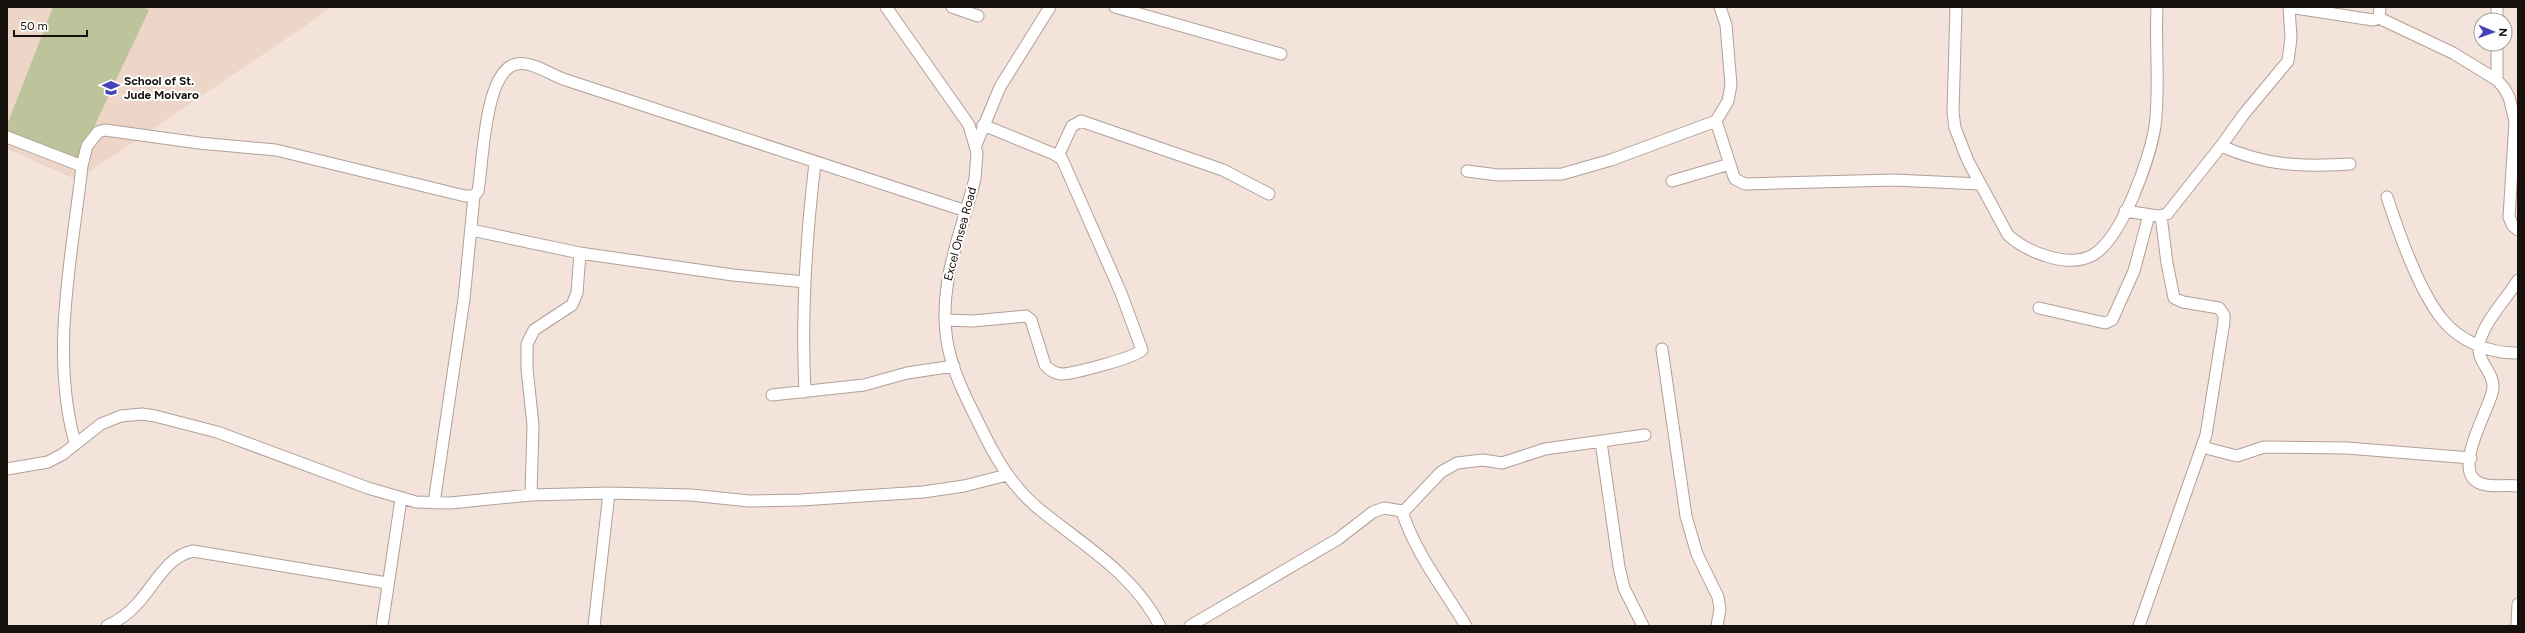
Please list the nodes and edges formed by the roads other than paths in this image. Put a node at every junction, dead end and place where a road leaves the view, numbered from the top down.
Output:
1 (886, 7) edge
2 (952, 7) edge
3 (1050, 7) edge
4 (1116, 7) edge
5 (1720, 7) edge
6 (1956, 7) edge
7 (2157, 7) edge
8 (2289, 7) edge
9 (2343, 11) edge
10 (2380, 12) edge
11 (978, 16) dead end
12 (2497, 52) edge
13 (1281, 54) dead end
14 (2497, 80) junction
15 (2514, 100) edge
16 (1716, 121) junction
17 (983, 125) junction
18 (7, 137) edge
19 (976, 145) junction
20 (2221, 146) junction
21 (1058, 156) junction
22 (815, 163) junction
23 (1730, 164) junction
24 (2350, 164) dead end
25 (82, 166) junction
26 (1467, 171) dead end
27 (1672, 181) dead end
28 (1980, 184) junction
29 (1269, 194) dead end
30 (474, 196) junction
31 (2387, 197) dead end
32 (2125, 211) junction
33 (966, 212) junction
34 (2149, 216) junction
35 (2161, 216) junction
36 (471, 230) junction
37 (2518, 230) edge
38 (580, 253) junction
39 (2518, 280) edge
40 (805, 282) junction
41 (2515, 292) edge
42 (2039, 308) dead end
43 (944, 320) junction
44 (2479, 346) junction
45 (1662, 349) dead end
46 (2518, 353) edge
47 (954, 366) junction
48 (805, 392) junction
49 (772, 395) dead end
50 (1645, 435) dead end
51 (1601, 442) junction
52 (75, 443) junction
53 (2202, 447) junction
54 (2470, 458) junction
55 (7, 469) edge
56 (1007, 475) junction
57 (2518, 486) edge
58 (609, 493) junction
59 (531, 495) junction
60 (401, 499) junction
61 (434, 503) junction
62 (1402, 511) junction
63 (387, 583) junction
64 (2518, 604) edge
65 (107, 626) edge
66 (382, 626) edge
67 (594, 626) edge
68 (1160, 626) edge
69 (1190, 626) edge
70 (1466, 626) edge
71 (1643, 626) edge
72 (1717, 626) edge
73 (2139, 626) edge
74 (2517, 626) edge

1 - 19 street, Excel Onsea Road
2 - 11 street
3 - 17 street
4 - 13 street
5 - 16 street
6 - 28 street
7 - 32 street
8 - 9 street
8 - 20 street
9 - 10 street
10 - 14 street
12 - 14 street
14 - 15 street
15 - 37 street
16 - 23 street
16 - 26 street
17 - 19 street
17 - 21 street
18 - 25 street
19 - 33 street, Excel Onsea Road
20 - 24 street
20 - 35 street
21 - 29 street
21 - 43 street
22 - 30 street
22 - 33 street
22 - 40 street
23 - 27 street
23 - 28 street
25 - 30 street
25 - 52 street
28 - 32 street
30 - 36 street
31 - 44 street
32 - 34 street
33 - 43 street, Excel Onsea Road
34 - 35 street
34 - 42 street
35 - 53 street
36 - 38 street
36 - 61 street
38 - 40 street
38 - 59 street
39 - 41 street
40 - 48 street
41 - 44 street
43 - 47 street, Excel Onsea Road
44 - 46 street
44 - 54 street
45 - 72 street
47 - 48 street
47 - 56 street, Excel Onsea Road
48 - 49 street
50 - 51 street
51 - 62 street
51 - 71 street
52 - 55 street
52 - 60 street
53 - 54 street
53 - 73 street
54 - 57 street
56 - 58 street
56 - 68 street, Excel Onsea Road
58 - 59 street
58 - 67 street
59 - 61 street
60 - 61 street
60 - 63 street
62 - 69 street
62 - 70 street
63 - 65 street
63 - 66 street
64 - 74 street

